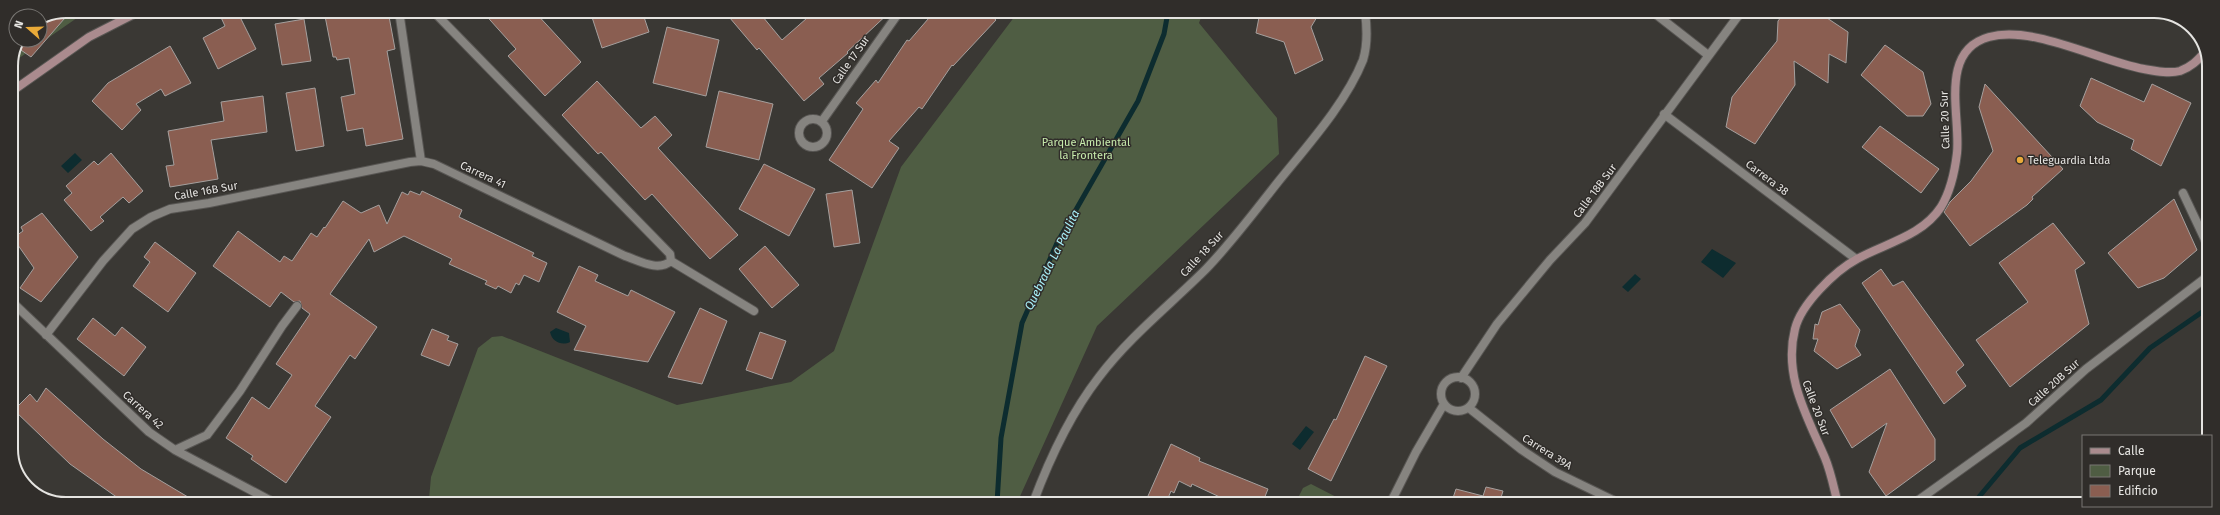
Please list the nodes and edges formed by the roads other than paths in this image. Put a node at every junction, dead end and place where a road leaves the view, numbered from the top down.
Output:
1 (126, 18) edge
2 (400, 18) edge
3 (440, 18) edge
4 (895, 18) edge
5 (1365, 18) edge
6 (1661, 18) edge
7 (1736, 18) edge
8 (1708, 55) junction
9 (2201, 57) edge
10 (18, 87) edge
11 (1664, 114) junction
12 (822, 121) dead end
13 (421, 161) junction
14 (2183, 193) dead end
15 (2202, 233) edge
16 (1856, 259) junction
17 (671, 261) junction
18 (2202, 281) edge
19 (297, 306) dead end
20 (18, 308) edge
21 (754, 311) dead end
22 (46, 335) junction
23 (1461, 378) junction
24 (1444, 404) junction
25 (1468, 408) junction
26 (175, 450) junction
27 (264, 497) edge
28 (1035, 497) edge
29 (1394, 497) edge
30 (1607, 497) edge
31 (1836, 497) edge
32 (1923, 497) edge

1 - 10 street
2 - 13 street
3 - 17 street
4 - 12 street, Calle 17 Sur
5 - 28 street, Calle 18 Sur
6 - 8 street
7 - 8 street, Calle 18B Sur
8 - 11 street, Calle 18B Sur
9 - 16 street, Calle 20 Sur
11 - 16 street, Carrera 38
11 - 23 street, Calle 18B Sur
13 - 17 street, Carrera 41
13 - 22 street, Calle 16B Sur
14 - 15 street
16 - 31 street, Calle 20 Sur
17 - 21 street
18 - 32 street, Calle 20B Sur
19 - 26 street
20 - 22 street, Carrera 42
22 - 26 street, Carrera 42
23 - 24 street
23 - 25 street
24 - 25 street
24 - 29 street
25 - 30 street, Carrera 39A
26 - 27 street, Carrera 42

